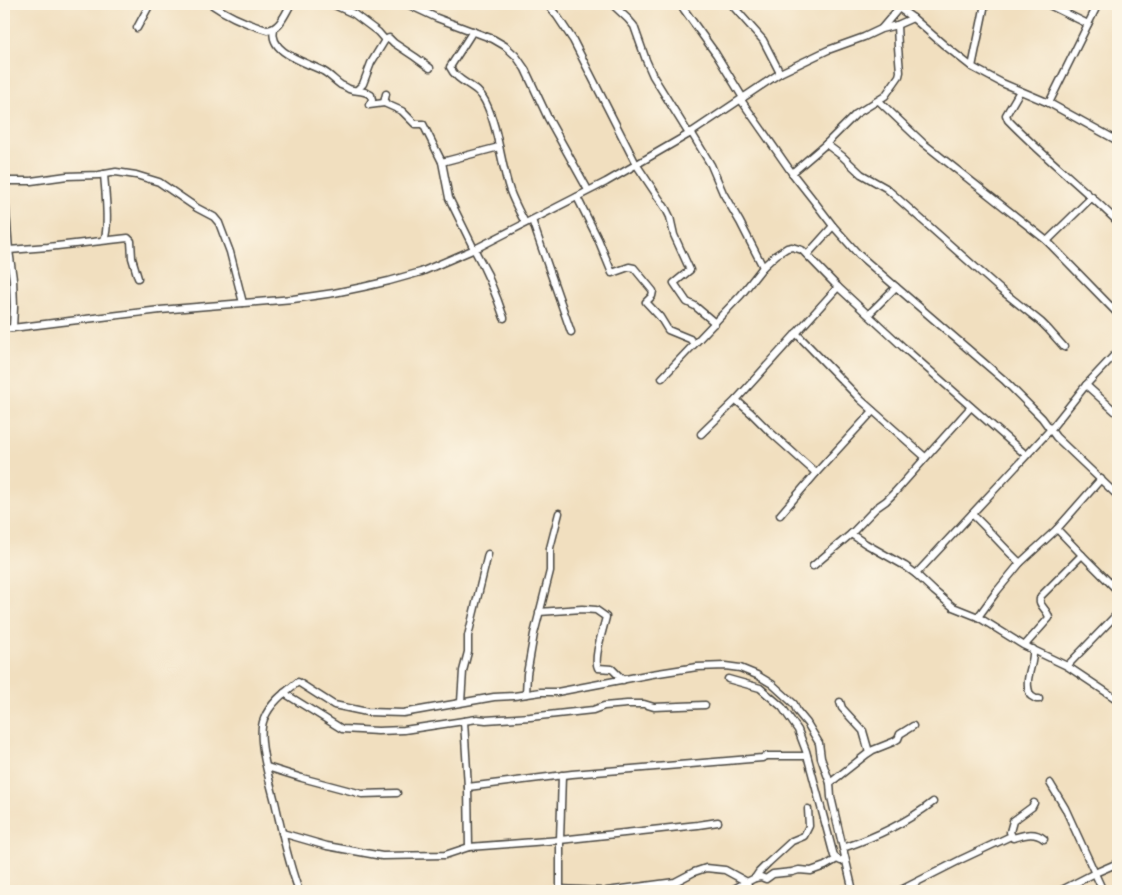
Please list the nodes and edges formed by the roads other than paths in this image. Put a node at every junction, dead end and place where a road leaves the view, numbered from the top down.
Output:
1 (150, 4) edge
2 (211, 4) edge
3 (290, 4) edge
4 (332, 4) edge
5 (407, 4) edge
6 (547, 4) edge
7 (612, 4) edge
8 (680, 4) edge
9 (731, 4) edge
10 (985, 4) edge
11 (1047, 4) edge
12 (1098, 4) edge
13 (896, 6) edge
14 (913, 18) junction
15 (1088, 24) junction
16 (897, 25) junction
17 (137, 28) dead end
18 (274, 29) junction
19 (882, 29) junction
20 (473, 32) junction
21 (385, 40) junction
22 (972, 67) junction
23 (430, 68) dead end
24 (780, 73) junction
25 (357, 90) junction
26 (1020, 91) junction
27 (386, 94) dead end
28 (742, 99) junction
29 (879, 101) junction
30 (384, 103) junction
31 (1049, 103) junction
32 (690, 133) junction
33 (1118, 141) edge
34 (826, 144) junction
35 (499, 147) junction
36 (442, 162) junction
37 (636, 164) junction
38 (4, 167) edge
39 (792, 173) junction
40 (104, 174) junction
41 (5, 183) edge
42 (588, 190) junction
43 (577, 197) junction
44 (1092, 197) junction
45 (532, 220) junction
46 (1118, 222) edge
47 (525, 223) junction
48 (833, 226) junction
49 (104, 240) junction
50 (1046, 241) junction
51 (474, 249) junction
52 (9, 250) junction
53 (807, 255) junction
54 (763, 267) junction
55 (138, 278) dead end
56 (838, 286) junction
57 (896, 287) junction
58 (243, 303) junction
59 (869, 314) junction
60 (1118, 314) edge
61 (504, 318) dead end
62 (715, 323) junction
63 (12, 328) junction
64 (4, 329) edge
65 (571, 332) dead end
66 (796, 333) junction
67 (694, 344) junction
68 (1064, 347) dead end
69 (1118, 351) edge
70 (662, 378) dead end
71 (1086, 385) junction
72 (736, 400) junction
73 (971, 407) junction
74 (873, 411) junction
75 (1118, 414) edge
76 (1051, 429) junction
77 (701, 434) dead end
78 (1026, 455) junction
79 (925, 457) junction
80 (816, 473) junction
81 (1101, 479) junction
82 (1118, 496) edge
83 (559, 513) dead end
84 (972, 514) junction
85 (780, 516) dead end
86 (1057, 529) junction
87 (852, 534) junction
88 (488, 554) dead end
89 (1082, 555) junction
90 (1020, 563) junction
91 (813, 566) dead end
92 (916, 574) junction
93 (1118, 591) edge
94 (539, 612) junction
95 (1118, 613) edge
96 (978, 618) junction
97 (1025, 645) junction
98 (1033, 650) junction
99 (1067, 666) junction
100 (623, 680) junction
101 (728, 680) dead end
102 (284, 693) junction
103 (526, 694) junction
104 (1038, 699) dead end
105 (1118, 700) edge
106 (460, 702) junction
107 (840, 702) dead end
108 (705, 705) dead end
109 (464, 721) junction
110 (913, 726) dead end
111 (869, 752) junction
112 (807, 756) junction
113 (267, 767) junction
114 (562, 775) junction
115 (830, 783) junction
116 (1050, 783) dead end
117 (468, 787) junction
118 (397, 794) dead end
119 (933, 802) dead end
120 (1034, 803) dead end
121 (808, 809) dead end
122 (718, 822) dead end
123 (282, 833) junction
124 (1011, 836) junction
125 (1044, 839) dead end
126 (560, 840) junction
127 (470, 847) junction
128 (843, 848) junction
129 (845, 858) junction
130 (837, 859) junction
131 (1118, 864) edge
132 (1095, 873) junction
133 (756, 878) junction
134 (746, 882) junction
135 (298, 891) edge
136 (600, 891) edge
137 (607, 891) edge
138 (730, 891) edge
139 (751, 891) edge
140 (853, 891) edge
141 (899, 891) edge
142 (1060, 891) edge
143 (1103, 891) edge

1 - 17 street
2 - 18 street
3 - 18 street
4 - 21 street
5 - 20 street
6 - 37 street
7 - 32 street
8 - 28 street
9 - 24 street
10 - 22 street
11 - 15 street
12 - 15 street
13 - 14 street
13 - 19 street
14 - 16 street
14 - 22 street
15 - 31 street
16 - 19 street
16 - 29 street
18 - 25 street
19 - 24 street
20 - 35 street
20 - 42 street
21 - 23 street
21 - 25 street
22 - 26 street
24 - 28 street
25 - 30 street
26 - 31 street
26 - 44 street
27 - 30 street
28 - 32 street
28 - 39 street
29 - 34 street
29 - 50 street
30 - 36 street
31 - 33 street
32 - 37 street
32 - 54 street
34 - 39 street
34 - 68 street
35 - 36 street
35 - 47 street
36 - 51 street
37 - 42 street
37 - 62 street
38 - 41 street
39 - 48 street
40 - 41 street
40 - 49 street
40 - 58 street
41 - 52 street
42 - 43 street
43 - 45 street
43 - 67 street
44 - 46 street
44 - 50 street
45 - 47 street
45 - 65 street
47 - 51 street
48 - 53 street
48 - 57 street
49 - 52 street
49 - 55 street
50 - 60 street
51 - 58 street
51 - 61 street
52 - 63 street
53 - 54 street
53 - 56 street
54 - 62 street
56 - 59 street
56 - 66 street
57 - 59 street
57 - 76 street
58 - 63 street
59 - 73 street
62 - 67 street
63 - 64 street
66 - 72 street
66 - 74 street
67 - 70 street
69 - 71 street
71 - 75 street
71 - 76 street
72 - 77 street
72 - 80 street
73 - 78 street
73 - 79 street
74 - 79 street
74 - 80 street
76 - 78 street
76 - 81 street
78 - 84 street
79 - 87 street
80 - 85 street
81 - 82 street
81 - 86 street
83 - 94 street
84 - 90 street
84 - 92 street
86 - 89 street
86 - 90 street
87 - 91 street
87 - 92 street
88 - 106 street
89 - 93 street
89 - 97 street
90 - 96 street
92 - 96 street
94 - 100 street
94 - 103 street
95 - 99 street
96 - 97 street
97 - 98 street
98 - 99 street
98 - 104 street
99 - 105 street
100 - 103 street
100 - 115 street
101 - 112 street
102 - 106 street
102 - 109 street
102 - 113 street
103 - 106 street
107 - 111 street
108 - 109 street
109 - 117 street
110 - 111 street
111 - 115 street
112 - 114 street
112 - 130 street
113 - 118 street
113 - 123 street
114 - 117 street
114 - 126 street
115 - 128 street
116 - 132 street
117 - 127 street
119 - 128 street
120 - 124 street
121 - 133 street
122 - 126 street
123 - 127 street
123 - 135 street
124 - 125 street
124 - 141 street
126 - 127 street
126 - 136 street
128 - 129 street
129 - 130 street
129 - 140 street
130 - 133 street
131 - 132 street
132 - 142 street
132 - 143 street
133 - 134 street
134 - 137 street
134 - 138 street
134 - 139 street

